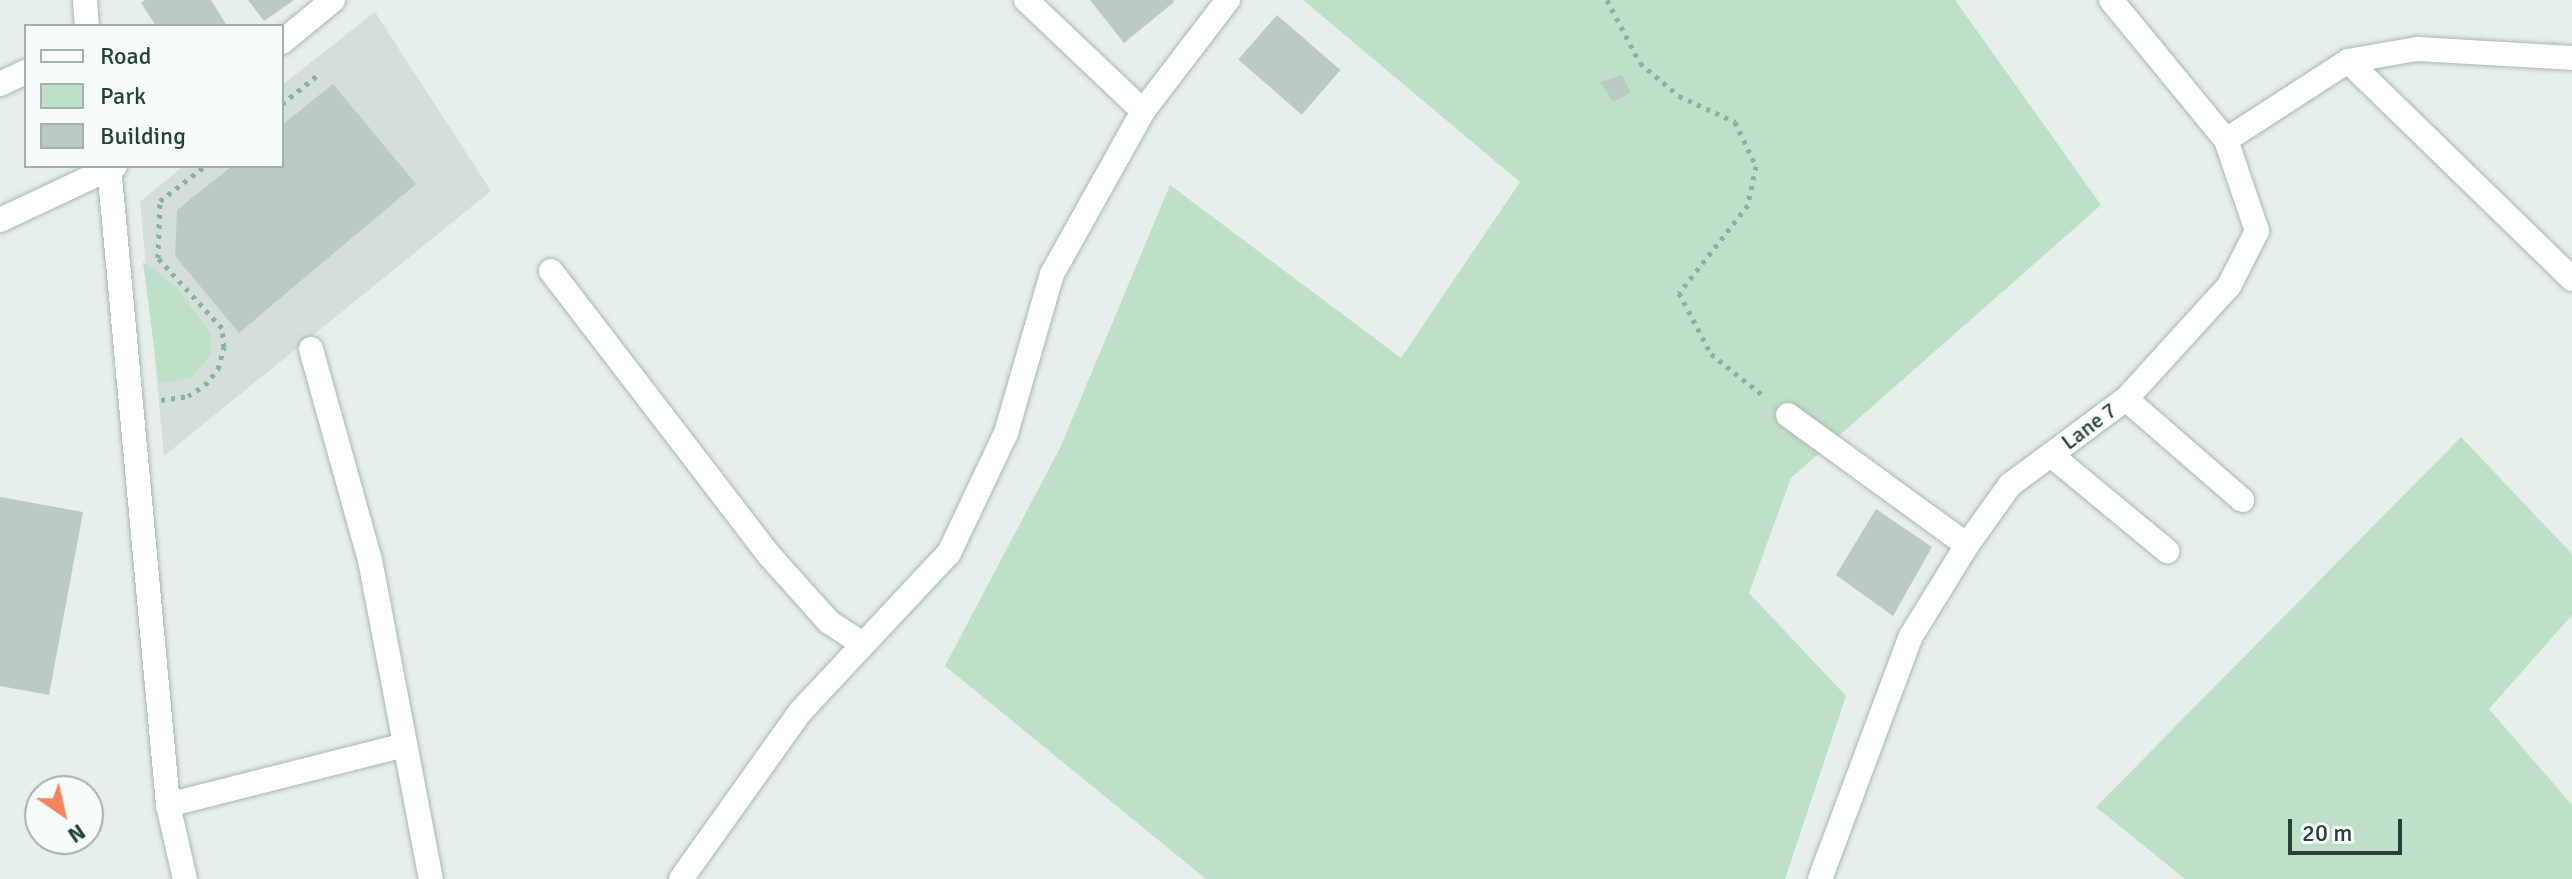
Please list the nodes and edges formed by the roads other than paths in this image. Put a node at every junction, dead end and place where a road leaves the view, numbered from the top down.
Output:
1 (85, 0) edge
2 (333, 0) edge
3 (1026, 0) edge
4 (1228, 0) edge
5 (2111, 0) edge
6 (87, 24) edge
7 (284, 40) edge
8 (2572, 58) edge
9 (2348, 61) junction
10 (24, 73) edge
11 (0, 84) edge
12 (1143, 111) junction
13 (2226, 140) junction
14 (109, 168) edge
15 (111, 168) edge
16 (0, 220) edge
17 (551, 271) dead end
18 (2572, 279) edge
19 (311, 349) dead end
20 (2126, 399) junction
21 (1788, 415) road end
22 (2051, 455) junction
23 (2242, 500) dead end
24 (1967, 545) junction
25 (2167, 551) dead end
26 (861, 643) junction
27 (402, 746) junction
28 (168, 805) junction
29 (185, 879) edge
30 (431, 879) edge
31 (681, 879) edge
32 (1820, 879) edge

1 - 6 street
2 - 7 street
3 - 12 street
4 - 12 street
5 - 13 street, Lane 7
8 - 9 street
9 - 13 street
9 - 18 street
10 - 11 street
12 - 26 street
13 - 20 street, Lane 7
14 - 16 street
15 - 28 street
17 - 26 street
19 - 27 street
20 - 22 street, Lane 7
20 - 23 street
21 - 24 street
22 - 24 street, Lane 7
22 - 25 street
24 - 32 street, Lane 7
26 - 31 street
27 - 28 street
27 - 30 street
28 - 29 street

